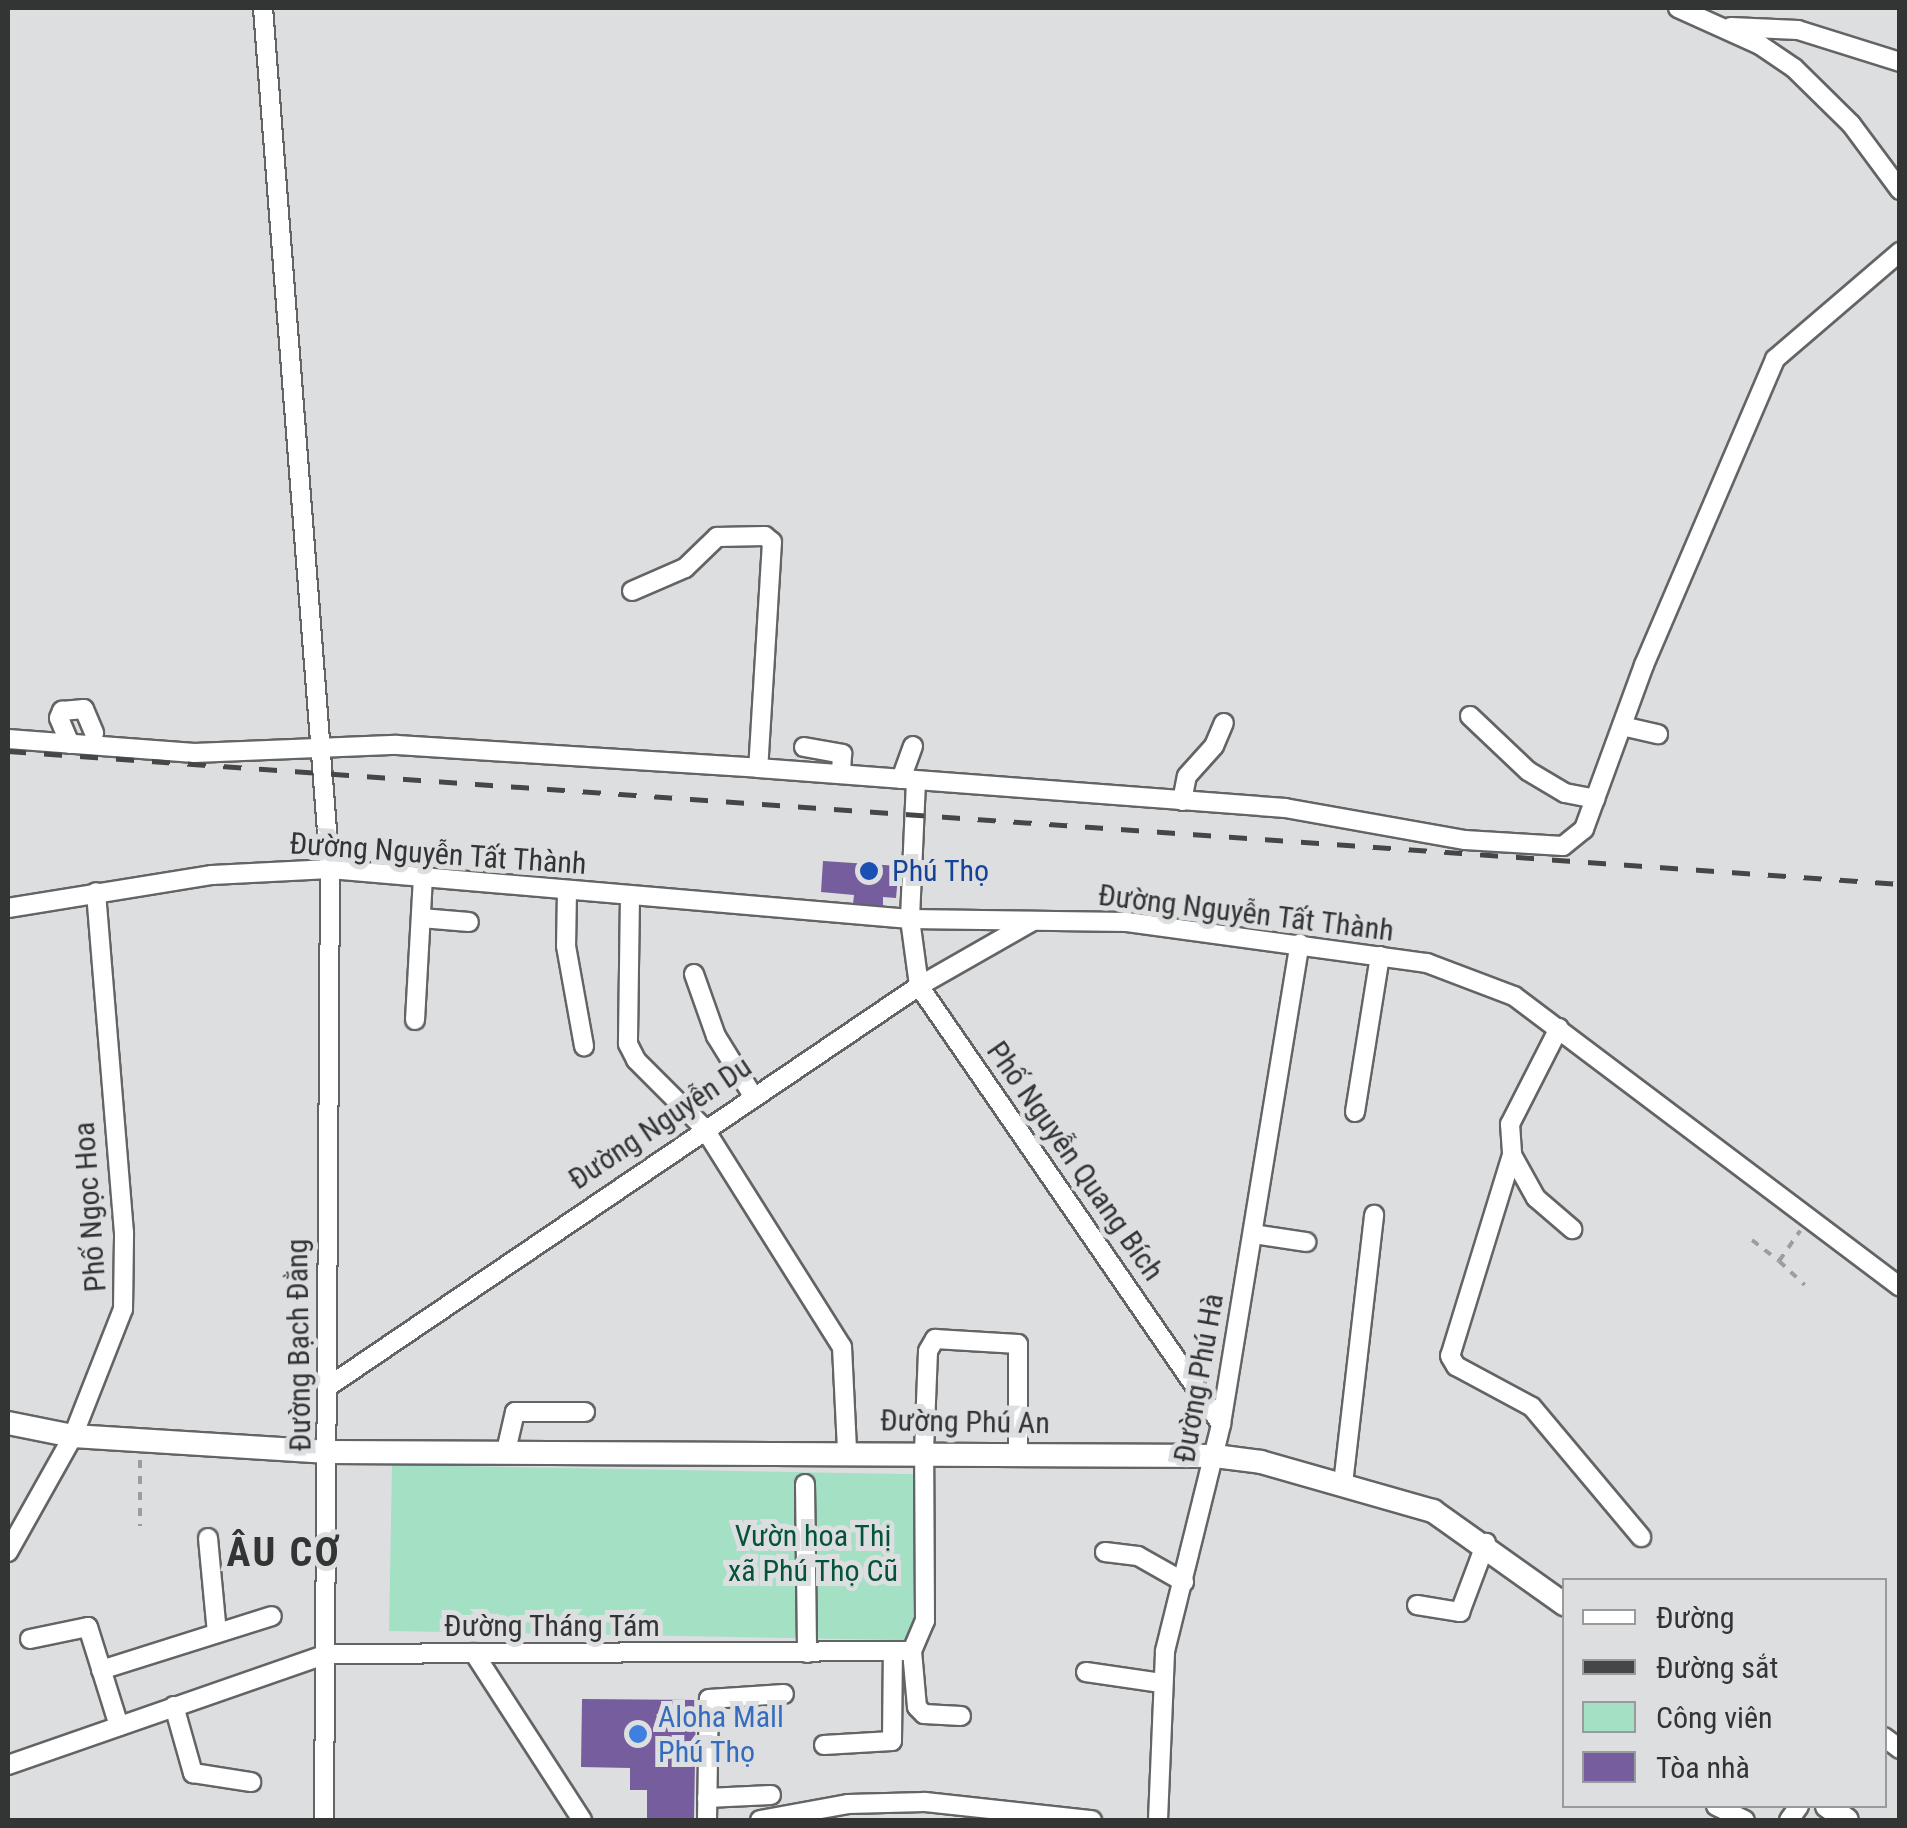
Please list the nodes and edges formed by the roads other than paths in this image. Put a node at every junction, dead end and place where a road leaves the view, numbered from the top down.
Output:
1 (263, 8) edge
2 (1678, 8) edge
3 (1726, 27) junction
4 (1900, 62) edge
5 (1900, 190) edge
6 (1898, 254) edge
7 (632, 591) dead end
8 (1470, 716) dead end
9 (1224, 724) dead end
10 (1622, 726) junction
11 (94, 734) dead end
12 (1658, 734) dead end
13 (8, 739) edge
14 (70, 744) junction
15 (323, 746) junction
16 (913, 746) dead end
17 (804, 748) dead end
18 (758, 768) junction
19 (841, 774) junction
20 (908, 780) junction
21 (1596, 799) junction
22 (1182, 800) junction
23 (330, 869) junction
24 (423, 878) junction
25 (567, 891) junction
26 (96, 892) junction
27 (630, 896) junction
28 (8, 905) edge
29 (421, 918) junction
30 (910, 919) junction
31 (1033, 920) junction
32 (469, 922) dead end
33 (1300, 944) junction
34 (1380, 956) junction
35 (694, 974) dead end
36 (919, 986) junction
37 (415, 1020) dead end
38 (1559, 1028) junction
39 (584, 1046) dead end
40 (754, 1096) junction
41 (1354, 1112) dead end
42 (704, 1128) junction
43 (1512, 1154) junction
44 (1374, 1215) dead end
45 (1572, 1229) dead end
46 (1252, 1234) junction
47 (1306, 1242) dead end
48 (1900, 1287) edge
49 (329, 1386) junction
50 (585, 1412) dead end
51 (8, 1422) edge
52 (1222, 1424) junction
53 (72, 1436) junction
54 (506, 1451) junction
55 (847, 1451) junction
56 (924, 1451) junction
57 (328, 1452) junction
58 (1018, 1452) junction
59 (1215, 1456) junction
60 (804, 1484) dead end
61 (1343, 1484) junction
62 (1641, 1536) dead end
63 (208, 1538) dead end
64 (1486, 1544) junction
65 (8, 1552) edge
66 (1105, 1552) dead end
67 (1184, 1582) junction
68 (1562, 1602) edge
69 (1417, 1605) dead end
70 (272, 1616) dead end
71 (217, 1634) junction
72 (30, 1640) dead end
73 (902, 1651) junction
74 (474, 1653) junction
75 (326, 1654) junction
76 (807, 1654) junction
77 (101, 1670) junction
78 (1086, 1672) dead end
79 (1161, 1684) junction
80 (784, 1694) dead end
81 (174, 1706) junction
82 (962, 1716) dead end
83 (119, 1726) junction
84 (824, 1745) dead end
85 (8, 1764) edge
86 (251, 1782) dead end
87 (772, 1795) dead end
88 (707, 1798) junction
89 (1720, 1808) edge
90 (1025, 1815) edge
91 (324, 1820) edge
92 (582, 1820) edge
93 (707, 1820) edge
94 (760, 1820) edge
95 (1092, 1820) edge
96 (1158, 1820) edge
97 (1745, 1820) edge

1 - 15 street, Đường Bạch Đằng
2 - 3 street
3 - 4 street
3 - 5 street
6 - 10 street
7 - 18 street
8 - 21 street
9 - 22 street
10 - 12 street
10 - 21 street
11 - 14 street
13 - 14 street
14 - 15 street
15 - 18 street
15 - 23 street, Đường Bạch Đằng
16 - 20 street, Phố Nguyễn Quang Bích
17 - 19 street
18 - 19 street
19 - 20 street
20 - 22 street
20 - 30 street, Phố Nguyễn Quang Bích
21 - 22 street
23 - 24 street, Đường Nguyễn Tất Thành
23 - 26 street, Đường Nguyễn Tất Thành
23 - 49 street, Đường Bạch Đằng
24 - 25 street, Đường Nguyễn Tất Thành
24 - 29 street
25 - 27 street, Đường Nguyễn Tất Thành
25 - 39 street
26 - 28 street, Đường Nguyễn Tất Thành
26 - 53 street, Phố Ngọc Hoa
27 - 30 street, Đường Nguyễn Tất Thành
27 - 42 street
29 - 32 street
29 - 37 street
30 - 31 street, Đường Nguyễn Tất Thành
30 - 36 street, Phố Nguyễn Quang Bích
31 - 33 street, Đường Nguyễn Tất Thành
31 - 36 street, Đường Nguyễn Du
33 - 34 street, Đường Nguyễn Tất Thành
33 - 46 street, Đường Phú Hà
34 - 38 street, Đường Nguyễn Tất Thành
34 - 41 street
35 - 40 street
36 - 40 street, Đường Nguyễn Du
36 - 52 street, Phố Nguyễn Quang Bích
38 - 43 street
38 - 48 street, Đường Nguyễn Tất Thành
40 - 42 street, Đường Nguyễn Du
42 - 49 street, Đường Nguyễn Du
42 - 55 street
43 - 45 street
43 - 62 street
44 - 61 street
46 - 47 street
46 - 52 street, Đường Phú Hà
49 - 57 street, Đường Bạch Đằng
50 - 54 street
51 - 53 main road
52 - 59 street, Đường Phú Hà
53 - 57 main road
53 - 65 street, Phố Ngọc Hoa
54 - 55 main road, Đường Phú An
54 - 57 main road, Đường Phú An
55 - 56 main road, Đường Phú An
56 - 58 main road, Đường Phú An
56 - 58 street
56 - 73 street
57 - 75 street, Đường Bạch Đằng
58 - 59 main road, Đường Phú An
59 - 61 main road, Đường Phú An
59 - 67 street, Đường Phú Hà
60 - 76 street
61 - 64 main road, Đường Phú An
63 - 71 street
64 - 68 main road, Đường Phú An
64 - 69 street
66 - 67 street
67 - 79 street, Đường Phú Hà
70 - 71 street
71 - 77 street
72 - 77 street
73 - 76 street, Đường Tháng Tám
73 - 82 street
73 - 84 street
74 - 75 street, Đường Tháng Tám
74 - 76 street, Đường Tháng Tám
74 - 92 street
75 - 81 street, Đường Tháng Tám
75 - 91 street, Đường Bạch Đằng
77 - 83 street
78 - 79 street
79 - 96 street, Đường Phú Hà
80 - 88 street
81 - 83 street, Đường Tháng Tám
81 - 86 street
83 - 85 street, Đường Tháng Tám
87 - 88 street
88 - 93 street
89 - 97 street
90 - 94 street
90 - 95 street

